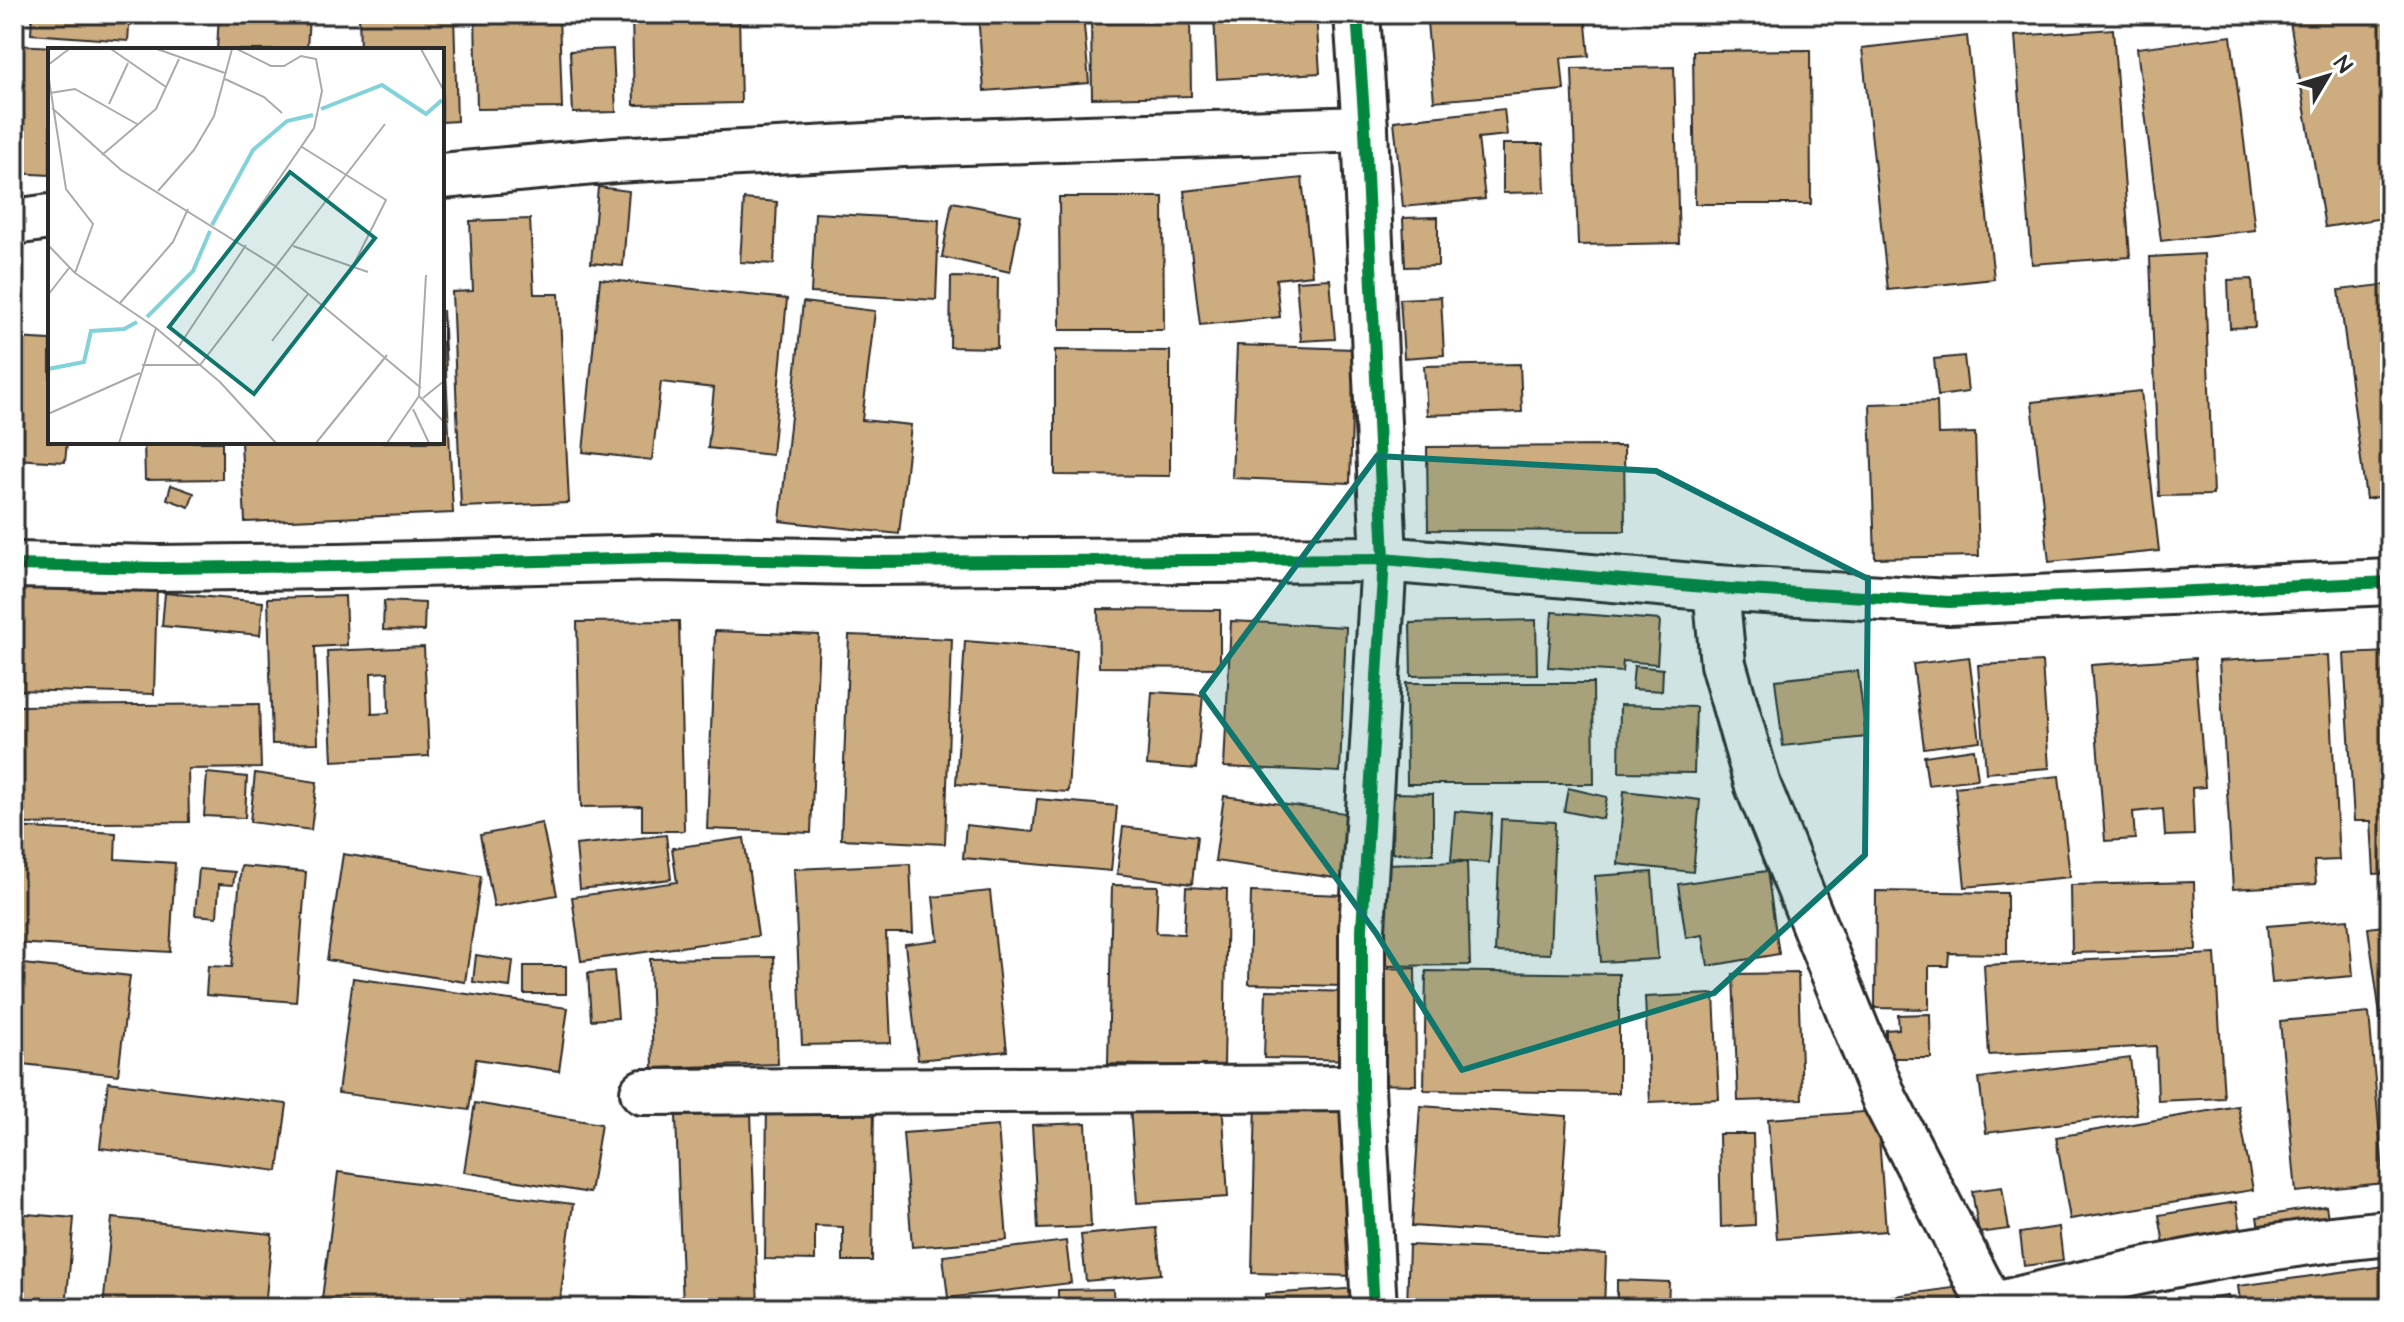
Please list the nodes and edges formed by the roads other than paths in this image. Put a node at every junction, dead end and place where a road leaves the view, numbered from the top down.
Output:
1 (1357, 14) edge
2 (1365, 129) junction
3 (444, 176) edge
4 (48, 217) edge
5 (14, 222) edge
6 (1384, 559) junction
7 (14, 565) edge
8 (2390, 582) edge
9 (1716, 588) junction
10 (1362, 1088) junction
11 (643, 1092) dead end
12 (2390, 1233) edge
13 (1992, 1307) edge
14 (1374, 1308) edge

1 - 2 street
2 - 3 street
2 - 6 street
4 - 5 street
6 - 7 street
6 - 9 street
6 - 10 street
8 - 9 street
9 - 13 street
10 - 11 street
10 - 14 street
12 - 13 street

